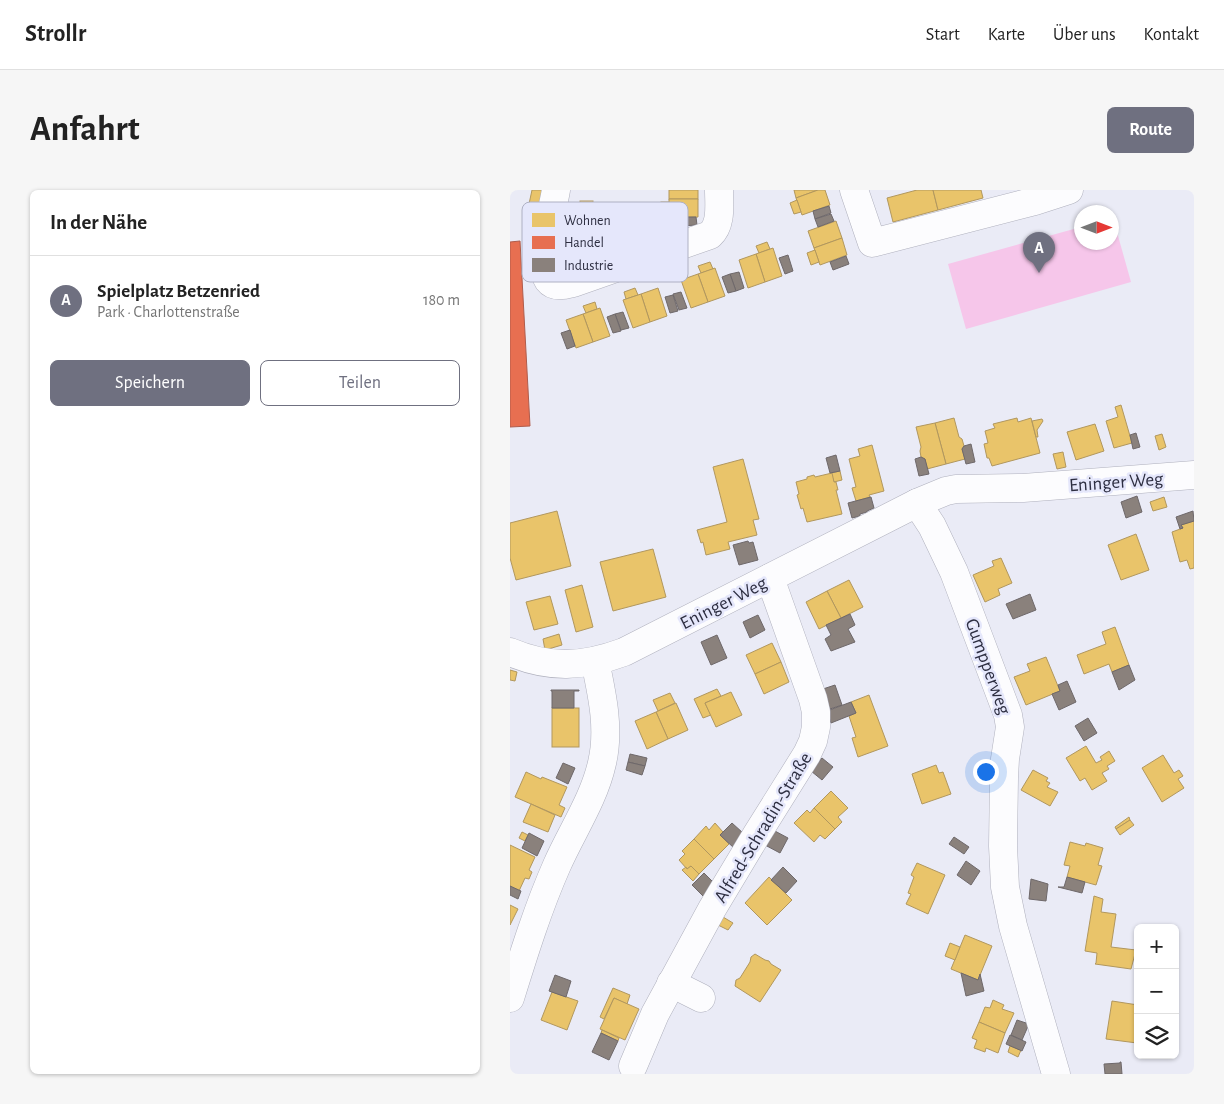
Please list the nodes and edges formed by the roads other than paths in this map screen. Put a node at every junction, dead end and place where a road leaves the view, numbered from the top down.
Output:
1 (718, 190) edge
2 (854, 190) edge
3 (1069, 190) edge
4 (688, 243) edge
5 (550, 282) edge
6 (577, 282) edge
7 (1194, 475) edge
8 (917, 503) junction
9 (770, 578) junction
10 (510, 652) edge
11 (595, 661) junction
12 (671, 983) junction
13 (510, 998) edge
14 (701, 998) dead end
15 (632, 1066) dead end
16 (1056, 1074) edge

1 - 4 street
2 - 3 street
5 - 6 street
7 - 8 street, Eninger Weg
8 - 9 street, Eninger Weg
8 - 16 street, Gumpperweg
9 - 11 street, Eninger Weg
9 - 12 street, Alfred-Schradin-Straße
10 - 11 street, Eninger Weg
11 - 13 street
12 - 14 street
12 - 15 street, Alfred-Schradin-Straße

